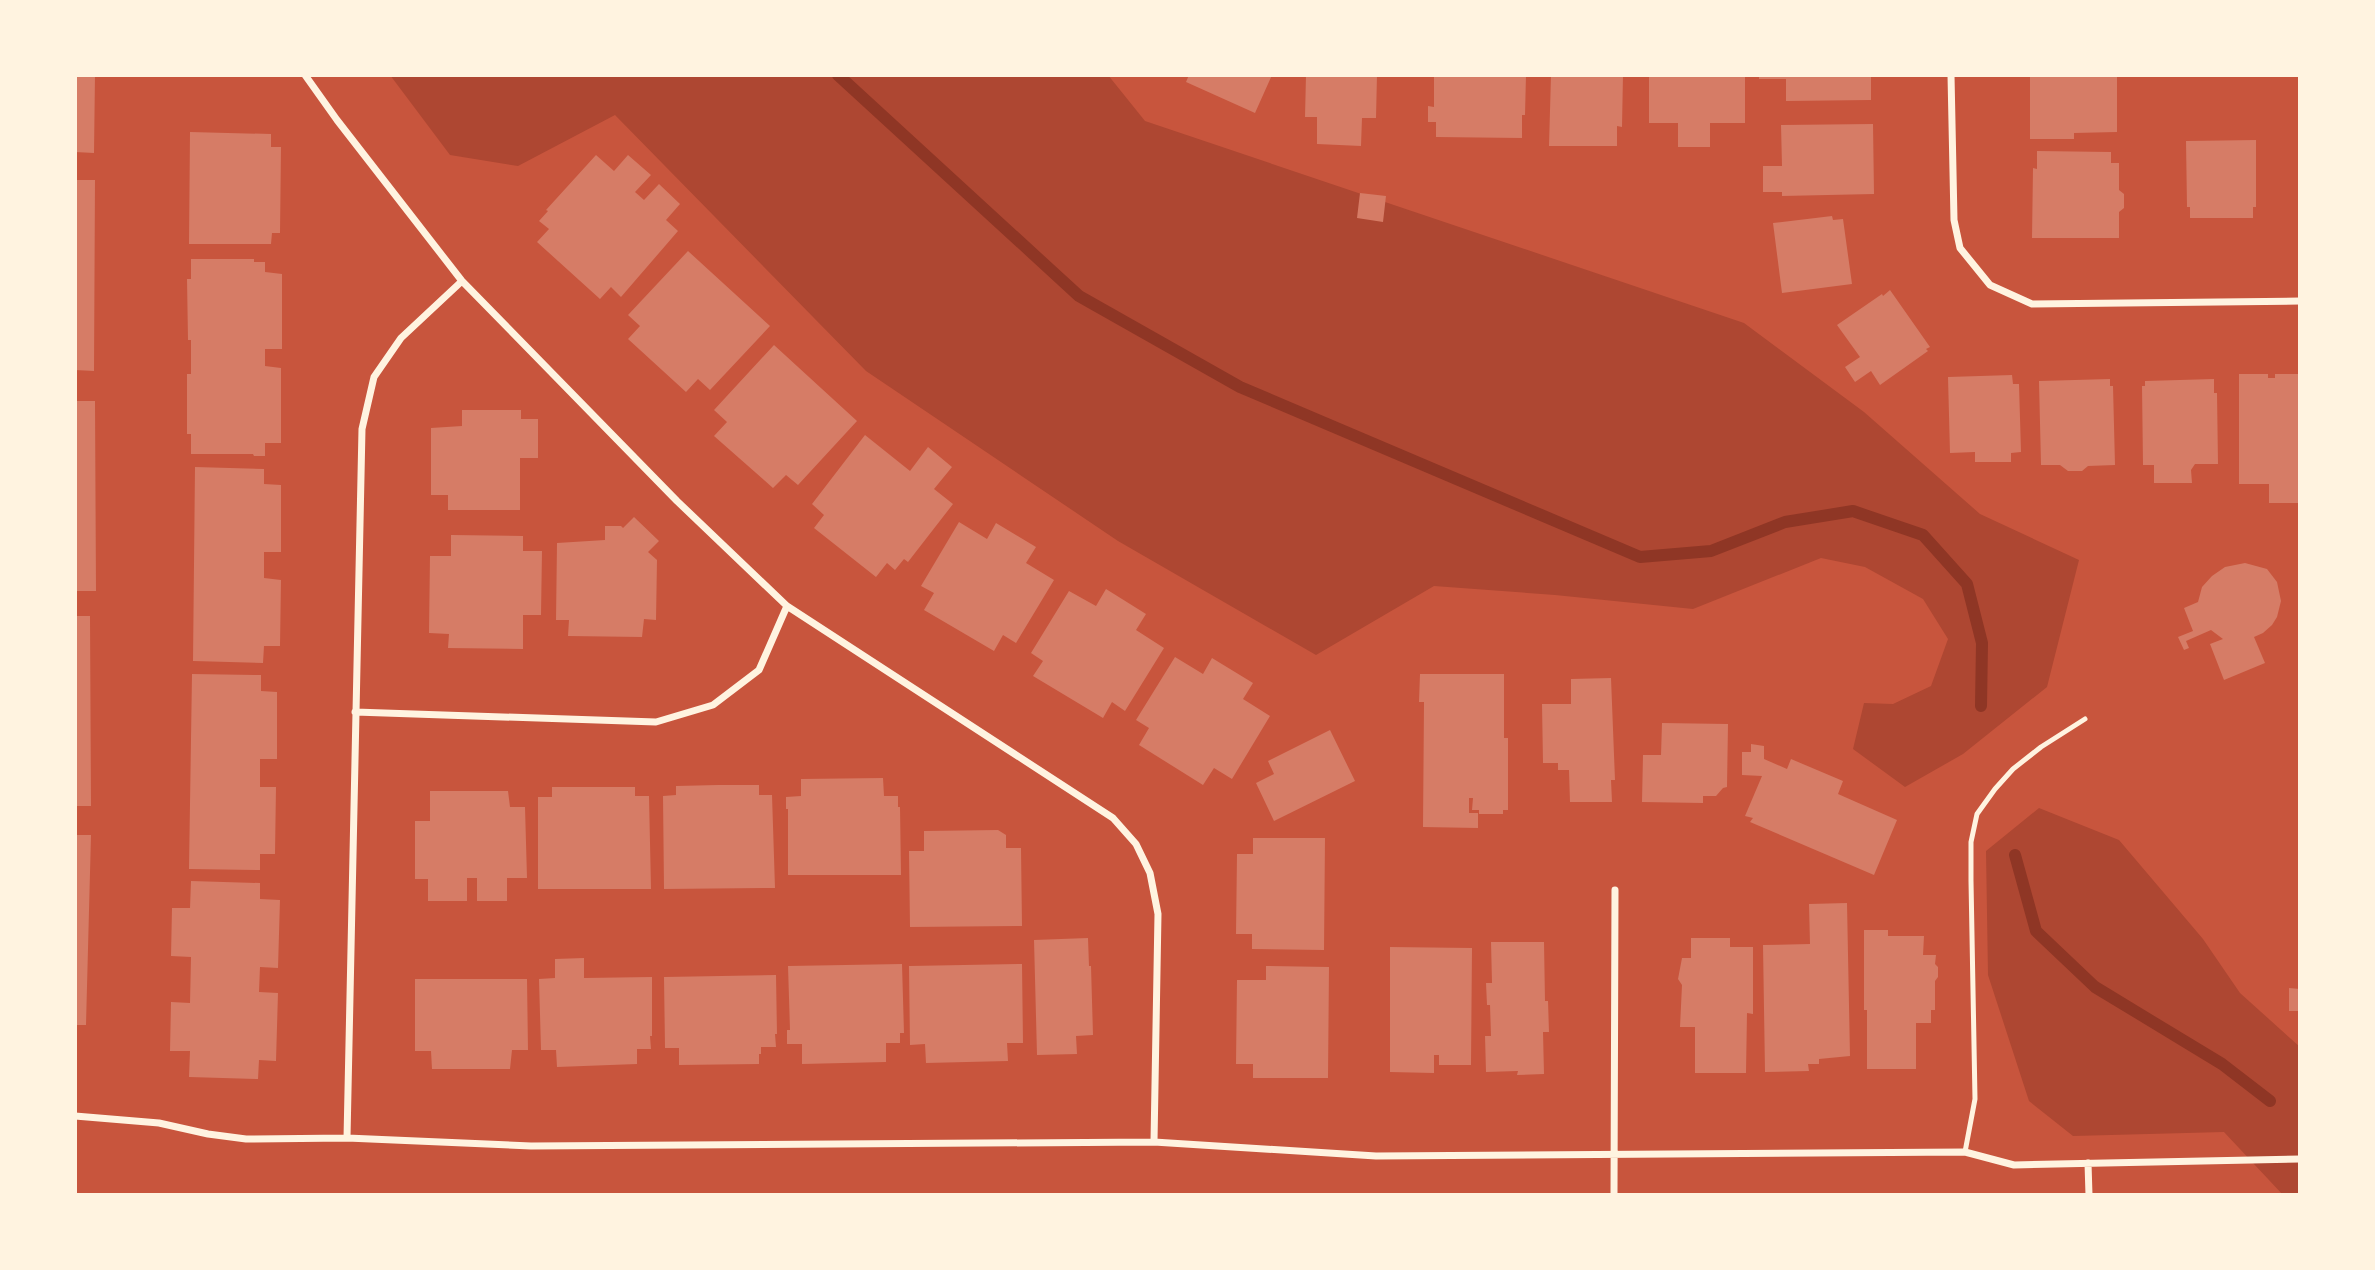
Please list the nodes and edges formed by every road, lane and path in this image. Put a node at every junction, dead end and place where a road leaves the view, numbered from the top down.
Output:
1 (304, 75) edge
2 (1951, 75) edge
3 (462, 281) junction
4 (2300, 301) edge
5 (787, 606) junction
6 (355, 712) junction
7 (2085, 719) dead end
8 (1615, 890) dead end
9 (75, 1116) edge
10 (347, 1138) junction
11 (1154, 1142) junction
12 (1965, 1152) junction
13 (1614, 1154) junction
14 (2300, 1159) edge
15 (2088, 1163) junction
16 (1614, 1195) edge
17 (2089, 1195) edge

1 - 3 street
2 - 4 street
3 - 5 street
3 - 6 street
5 - 6 street
5 - 11 street
6 - 10 street
7 - 12 lane
8 - 13 street
9 - 10 street
10 - 11 street
11 - 13 street
12 - 13 street
12 - 15 street
13 - 16 street
14 - 15 street
15 - 17 street

